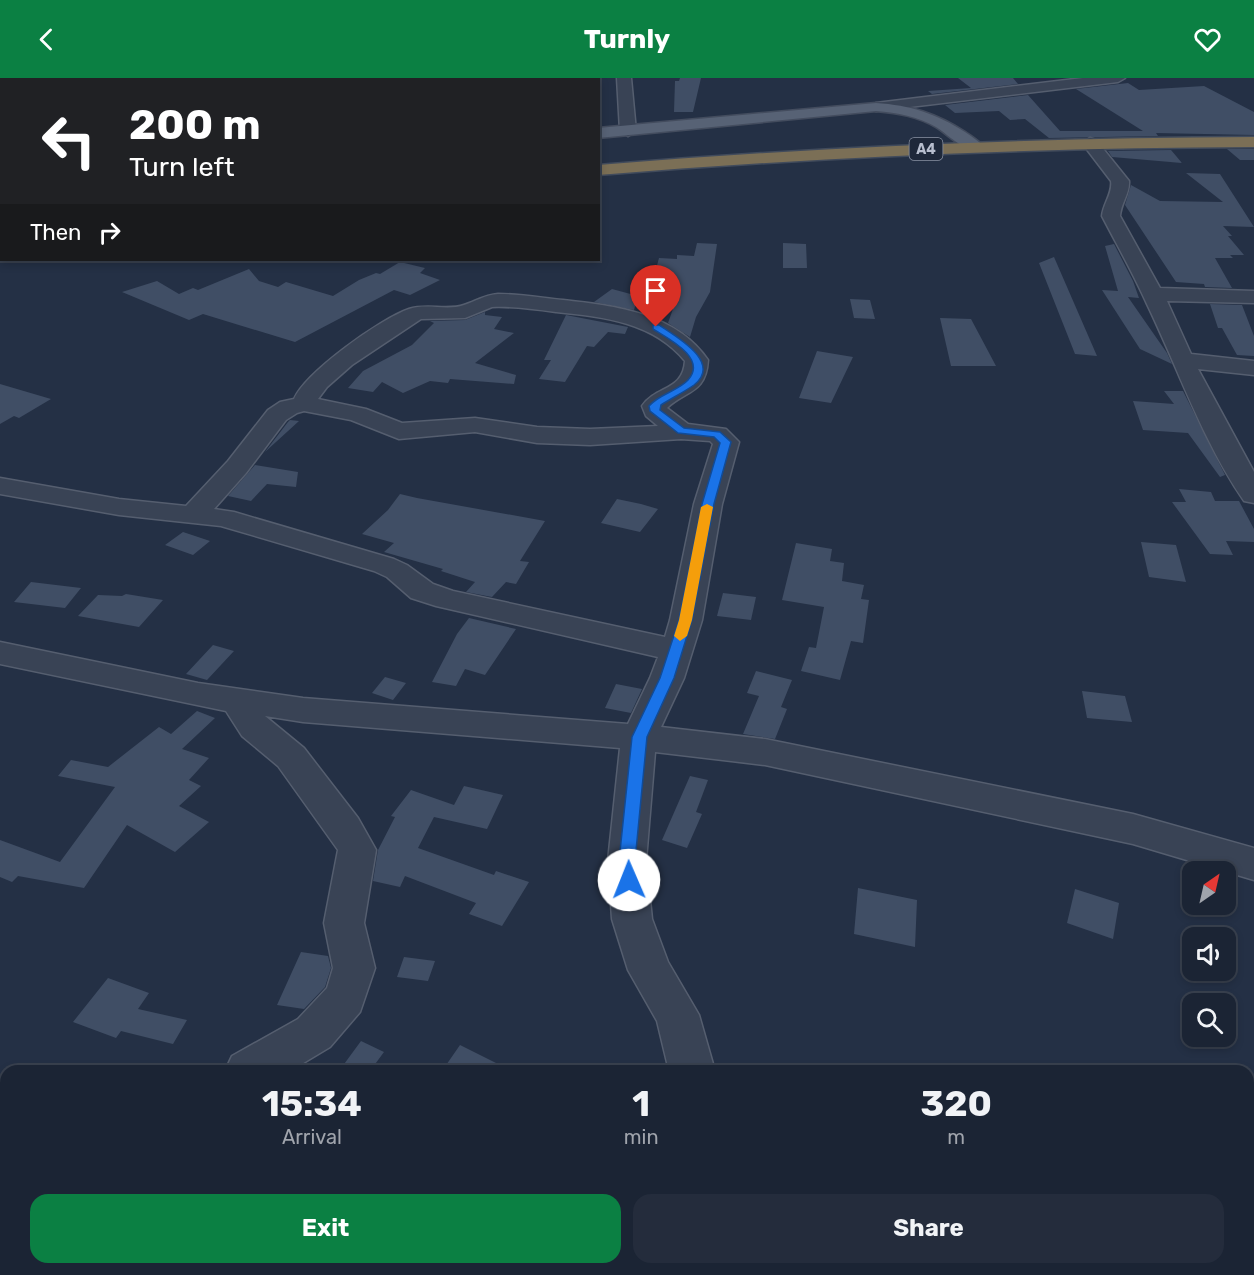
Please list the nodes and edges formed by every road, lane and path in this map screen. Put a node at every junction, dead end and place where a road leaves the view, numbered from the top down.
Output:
1 (624, 78) edge
2 (1118, 78) edge
3 (1002, 85) edge
4 (876, 107) junction
5 (628, 131) junction
6 (600, 133) edge
7 (1254, 141) edge
8 (1090, 143) junction
9 (976, 147) junction
10 (600, 170) edge
11 (1152, 294) junction
12 (1254, 297) edge
13 (1182, 360) junction
14 (1254, 368) edge
15 (304, 404) junction
16 (681, 431) junction
17 (0, 486) edge
18 (1254, 495) edge
19 (194, 514) junction
20 (675, 650) junction
21 (0, 653) edge
22 (237, 701) junction
23 (639, 737) junction
24 (1254, 864) edge
25 (258, 1065) edge
26 (690, 1065) edge

1 - 5 street
2 - 3 street
3 - 4 street
4 - 5 main road
4 - 9 main road
5 - 6 main road
7 - 8 highway, A4
8 - 9 highway, A4
8 - 11 street
9 - 10 highway, A4
11 - 12 street
11 - 13 street
13 - 14 street
13 - 18 street
15 - 16 street
15 - 16 street
15 - 19 street
16 - 20 street
17 - 19 street
19 - 20 street
20 - 23 street
21 - 22 street
22 - 23 street
22 - 25 street
23 - 24 street
23 - 26 street

